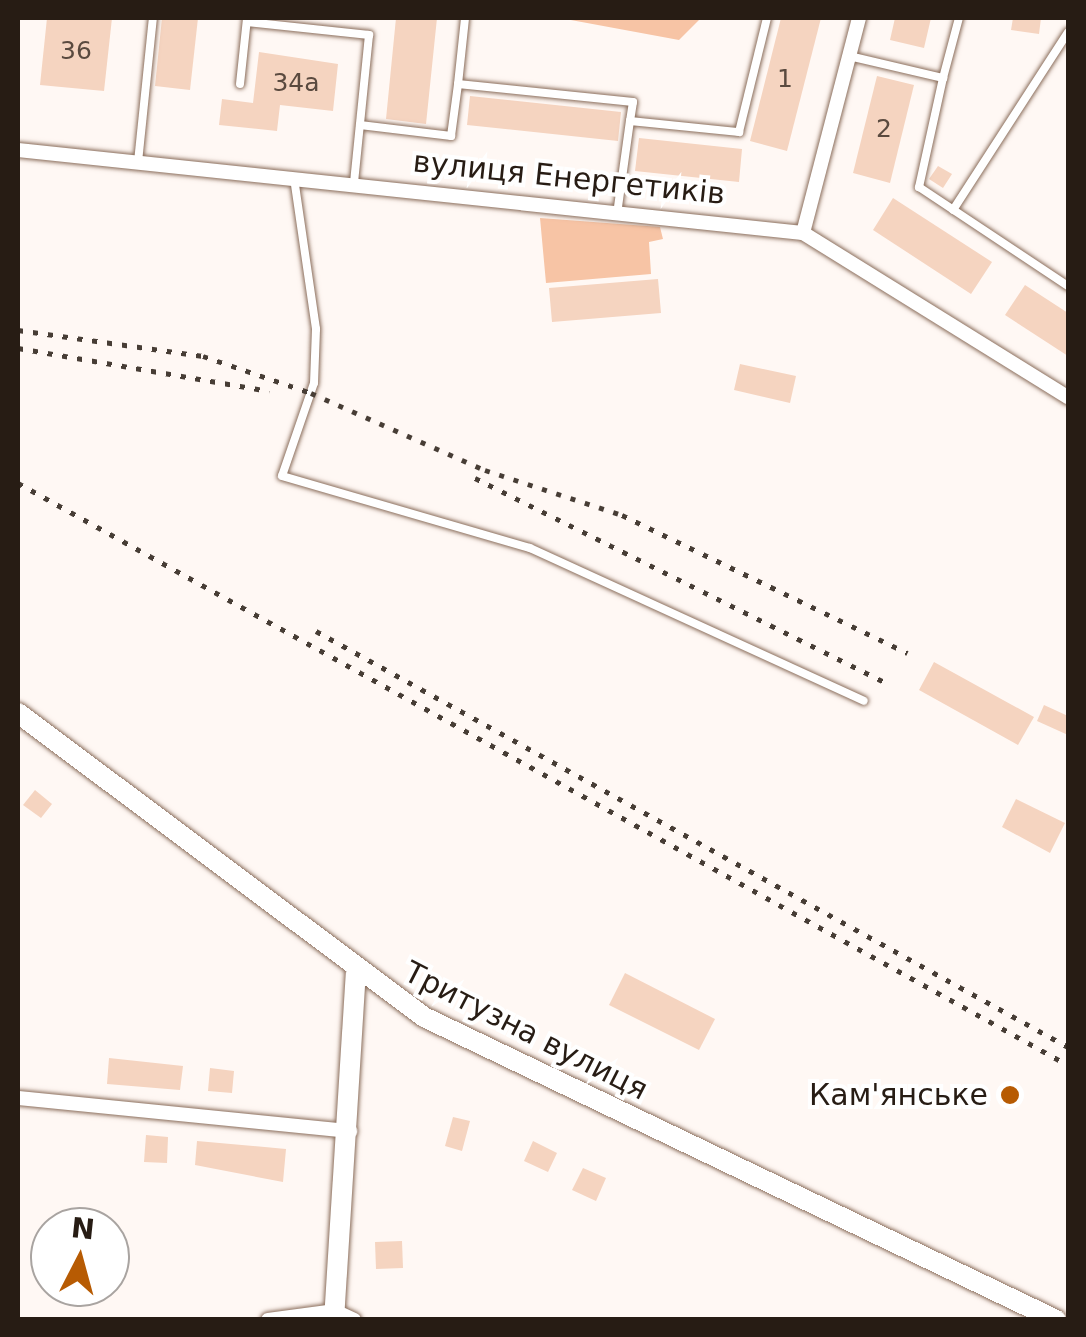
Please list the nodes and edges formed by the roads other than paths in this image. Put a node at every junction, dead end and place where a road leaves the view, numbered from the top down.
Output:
1 (153, 18) edge
2 (465, 18) edge
3 (767, 18) edge
4 (859, 18) edge
5 (959, 18) edge
6 (247, 20) edge
7 (1068, 32) edge
8 (850, 56) junction
9 (943, 78) junction
10 (240, 84) dead end
11 (458, 84) junction
12 (630, 120) junction
13 (360, 124) junction
14 (18, 150) edge
15 (138, 162) junction
16 (294, 178) junction
17 (354, 183) junction
18 (618, 207) junction
19 (953, 210) junction
20 (803, 233) junction
21 (1068, 286) edge
22 (1068, 397) edge
23 (864, 701) dead end
24 (18, 714) edge
25 (356, 974) junction
26 (18, 1098) edge
27 (350, 1132) junction
28 (341, 1316) edge
29 (268, 1320) edge
30 (1056, 1320) edge

1 - 15 lane
2 - 11 lane
3 - 12 lane
4 - 8 street
5 - 9 lane
6 - 10 lane
6 - 13 lane
7 - 19 lane
8 - 9 lane
8 - 20 street
9 - 19 lane
11 - 12 lane
11 - 13 lane
12 - 18 lane
13 - 17 lane
14 - 15 street, вулиця Енергетиків
15 - 16 street, вулиця Енергетиків
16 - 17 street, вулиця Енергетиків
16 - 23 lane
17 - 18 street, вулиця Енергетиків
18 - 20 street, вулиця Енергетиків
19 - 21 lane
20 - 22 street, вулиця Енергетиків
24 - 25 street, Тритузна вулиця
25 - 27 street
25 - 30 street, Тритузна вулиця
26 - 27 street
27 - 28 street
28 - 29 street

